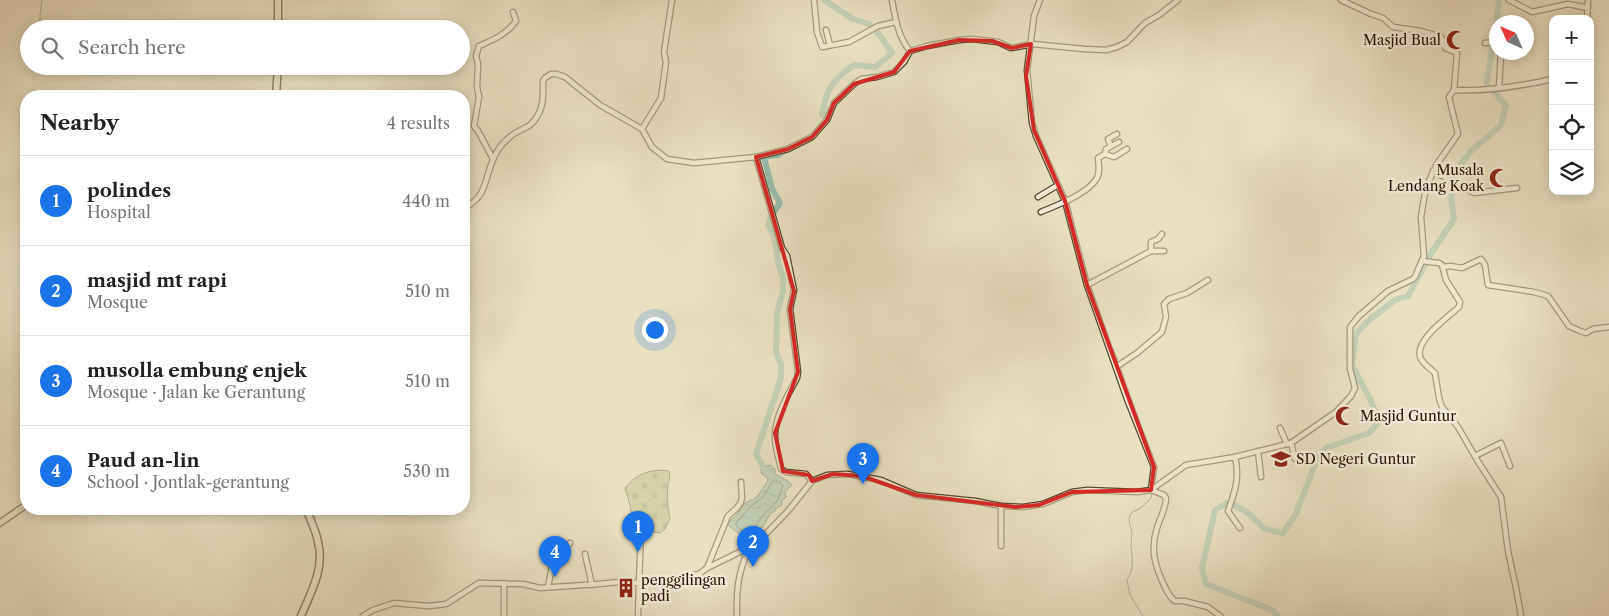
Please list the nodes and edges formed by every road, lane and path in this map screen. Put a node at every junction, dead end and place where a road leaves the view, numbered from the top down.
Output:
1 (278, 0) edge
2 (672, 0) edge
3 (814, 0) edge
4 (892, 0) edge
5 (1040, 0) edge
6 (1178, 0) edge
7 (1342, 0) edge
8 (1509, 0) edge
9 (1588, 0) edge
10 (1588, 8) junction
11 (513, 12) dead end
12 (1587, 15) edge
13 (278, 20) edge
14 (896, 22) junction
15 (826, 30) dead end
16 (1485, 43) dead end
17 (1489, 43) edge
18 (1031, 44) junction
19 (830, 45) junction
20 (910, 51) junction
21 (1501, 60) edge
22 (277, 75) edge
23 (1549, 80) edge
24 (1499, 88) junction
25 (276, 90) edge
26 (1454, 90) junction
27 (642, 129) junction
28 (1117, 134) dead end
29 (1119, 142) dead end
30 (1111, 146) junction
31 (1127, 149) dead end
32 (1105, 154) junction
33 (756, 157) junction
34 (493, 159) junction
35 (1433, 171) junction
36 (1058, 185) junction
37 (1517, 188) dead end
38 (1038, 197) dead end
39 (1065, 201) junction
40 (470, 205) edge
41 (1041, 212) dead end
42 (1162, 234) dead end
43 (1151, 251) junction
44 (1164, 251) dead end
45 (1424, 261) junction
46 (1444, 267) junction
47 (1208, 280) dead end
48 (1089, 285) junction
49 (1609, 328) edge
50 (1119, 366) junction
51 (1280, 428) dead end
52 (1289, 443) junction
53 (1258, 451) junction
54 (1235, 456) junction
55 (1475, 456) junction
56 (1295, 459) dead end
57 (1510, 466) dead end
58 (1261, 477) dead end
59 (812, 481) junction
60 (741, 482) dead end
61 (1151, 490) junction
62 (1001, 506) junction
63 (20, 509) edge
64 (308, 515) edge
65 (0, 523) edge
66 (1240, 528) dead end
67 (641, 532) dead end
68 (570, 543) dead end
69 (1001, 546) dead end
70 (749, 548) junction
71 (585, 554) dead end
72 (708, 568) junction
73 (504, 583) junction
74 (639, 583) junction
75 (592, 585) junction
76 (548, 587) junction
77 (301, 616) edge
78 (362, 616) edge
79 (504, 616) edge
80 (638, 616) edge
81 (737, 616) edge
82 (1220, 616) edge
83 (1520, 616) edge

1 - 13 highway
2 - 27 street
3 - 19 street
4 - 14 street
5 - 18 street
6 - 18 street
7 - 26 street
8 - 10 street
9 - 10 street
10 - 12 street
11 - 34 street
14 - 19 street
14 - 20 street
15 - 19 street
16 - 17 street
18 - 20 street
18 - 36 street
20 - 33 street
21 - 24 street
22 - 25 highway
23 - 24 street
24 - 26 street
26 - 35 street
27 - 33 street
27 - 34 street
28 - 30 street
29 - 30 street
30 - 32 street
31 - 32 street
32 - 39 street
33 - 59 street
34 - 40 street
35 - 37 street
35 - 45 street
36 - 38 street
36 - 39 street
39 - 41 street
39 - 48 street
42 - 43 street
43 - 44 street
43 - 48 street
45 - 46 street
45 - 52 street
46 - 49 street
46 - 55 street
47 - 50 street
48 - 50 street
50 - 61 street
51 - 52 street
52 - 53 street
52 - 56 street
53 - 54 street
53 - 58 street
54 - 61 street
54 - 66 street
55 - 57 street
55 - 83 street
59 - 62 street
59 - 70 street
60 - 72 street
61 - 62 street
61 - 82 street
62 - 69 street
63 - 65 main road
64 - 77 highway
67 - 74 street
68 - 76 street
70 - 72 street
70 - 81 street
71 - 75 street
72 - 74 street
73 - 76 street
73 - 78 street
73 - 79 street
74 - 75 street
74 - 80 street
75 - 76 street

